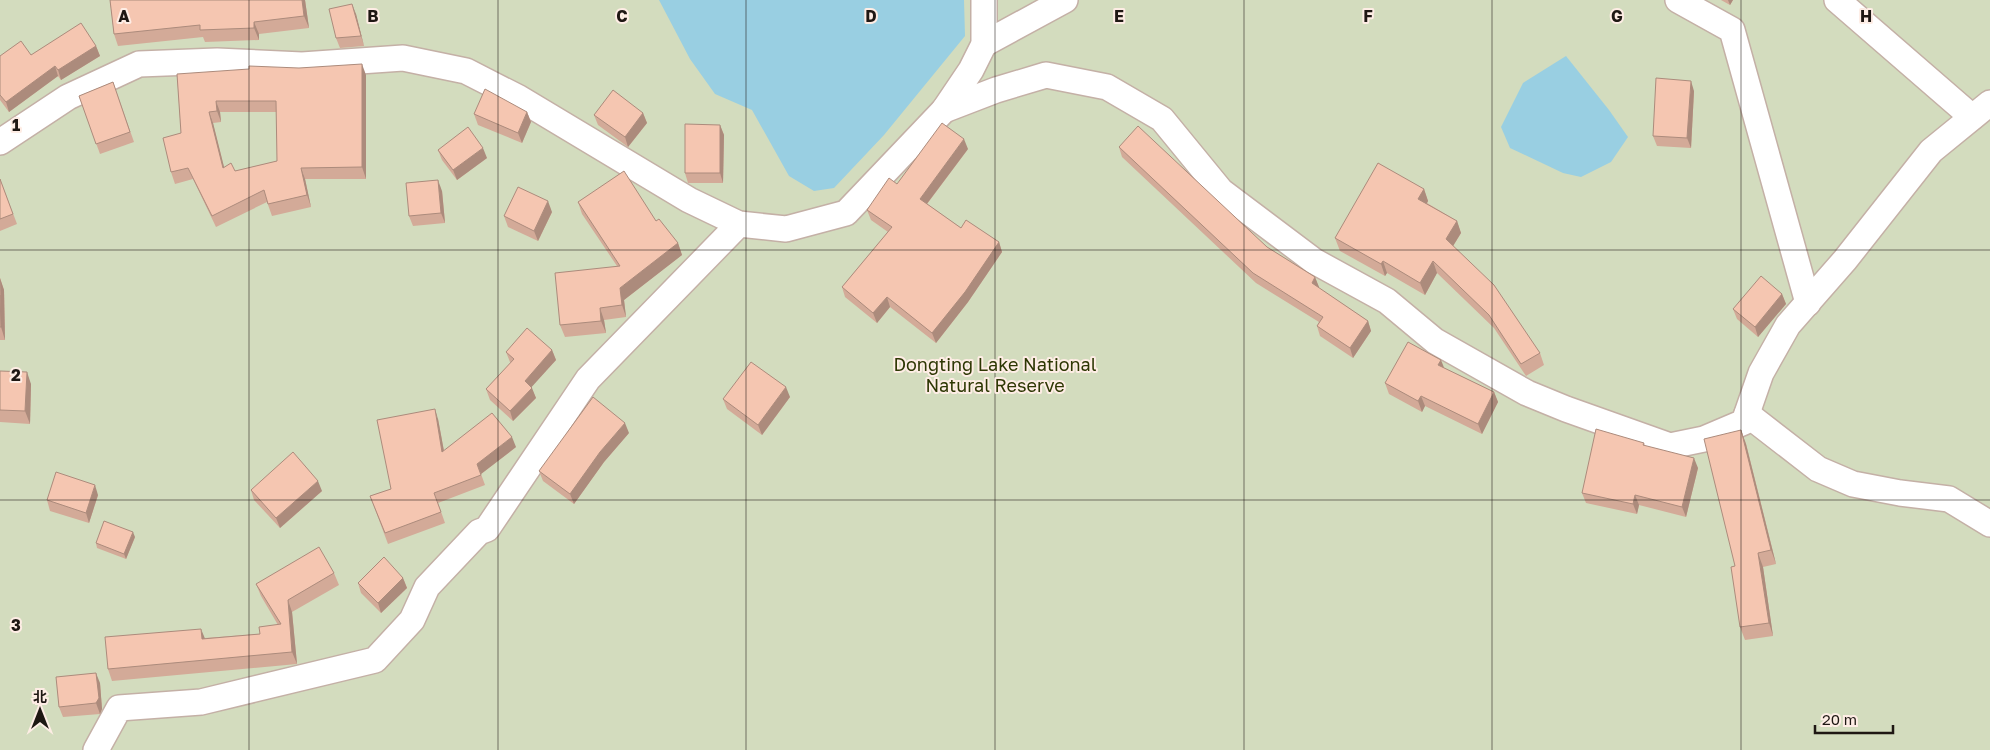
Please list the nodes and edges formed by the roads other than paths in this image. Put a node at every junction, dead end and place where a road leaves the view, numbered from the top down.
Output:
1 (984, 0) edge
2 (1065, 0) edge
3 (1678, 0) edge
4 (1837, 0) edge
5 (984, 44) junction
6 (944, 110) junction
7 (1981, 110) edge
8 (0, 142) edge
9 (739, 224) junction
10 (1808, 303) junction
11 (1747, 414) junction
12 (1990, 524) edge
13 (96, 750) edge

1 - 5 street
2 - 5 street
3 - 10 street
4 - 7 street
5 - 6 street
6 - 9 street
6 - 11 street
7 - 10 street
8 - 9 street
9 - 13 street
10 - 11 street
11 - 12 street

